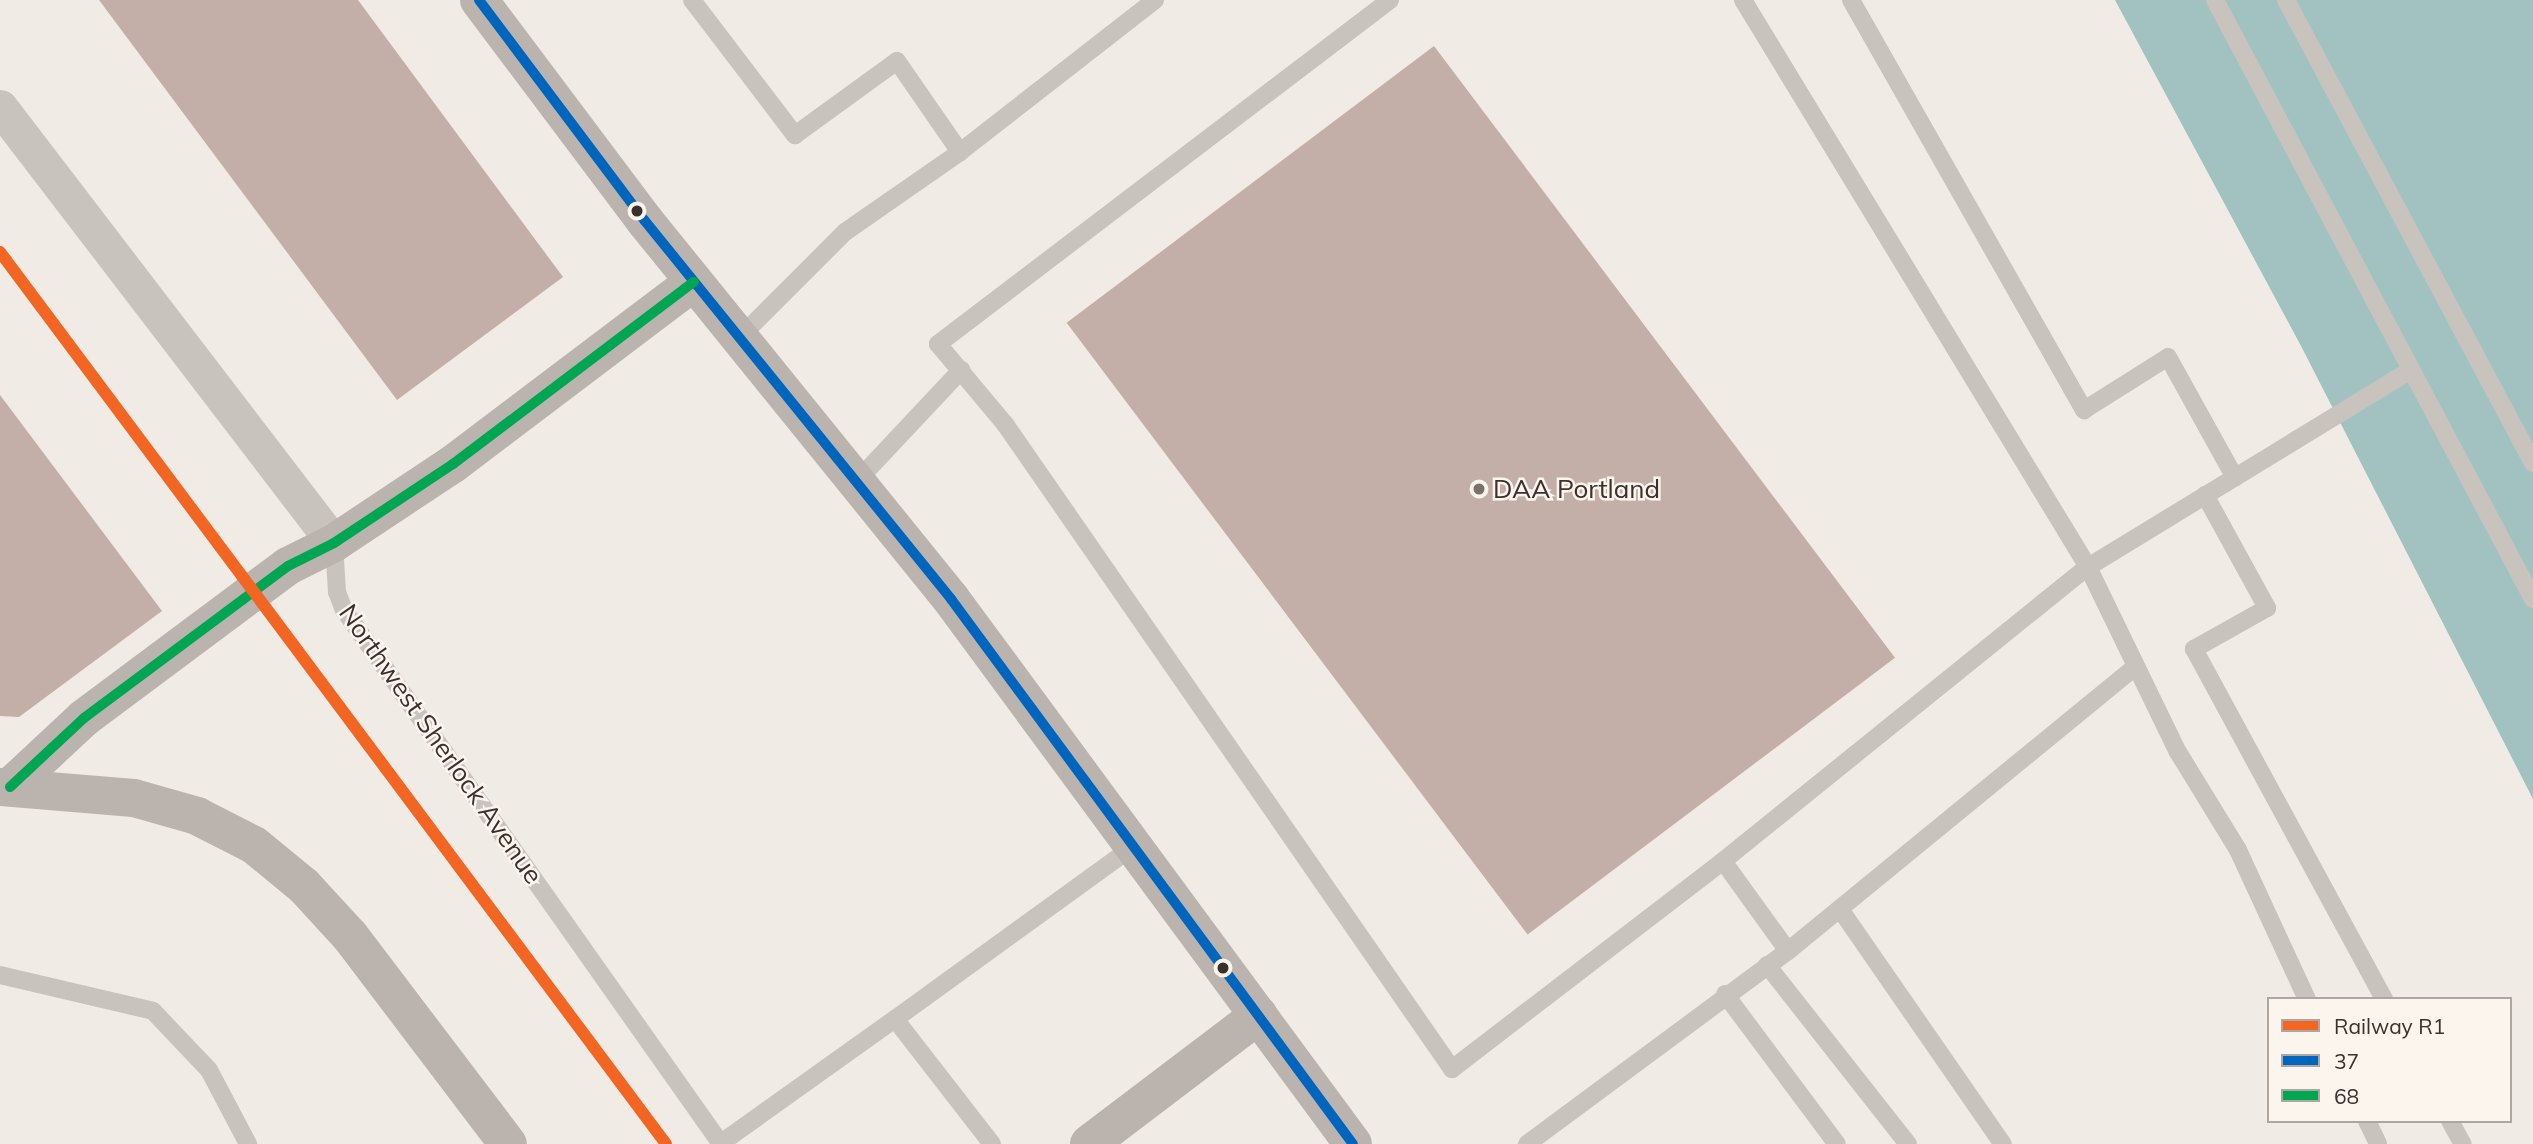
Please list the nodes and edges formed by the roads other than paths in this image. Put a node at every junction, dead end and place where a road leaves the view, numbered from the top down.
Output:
1 (479, 0) edge
2 (692, 0) edge
3 (1155, 0) edge
4 (1743, 0) edge
5 (1851, 0) edge
6 (2215, 0) edge
7 (2287, 0) edge
8 (1384, 2) edge
9 (0, 107) edge
10 (960, 152) junction
11 (694, 282) junction
12 (739, 338) junction
13 (961, 370) junction
14 (2411, 370) junction
15 (2533, 463) edge
16 (2235, 478) junction
17 (856, 482) junction
18 (2205, 495) junction
19 (334, 543) junction
20 (2088, 567) junction
21 (2533, 599) edge
22 (2134, 668) junction
23 (5, 787) edge
24 (1134, 846) junction
25 (1723, 861) junction
26 (1840, 909) junction
27 (1788, 951) junction
28 (1767, 965) junction
29 (0, 975) edge
30 (1725, 994) junction
31 (2305, 997) edge
32 (2383, 997) edge
33 (1259, 1015) junction
34 (895, 1018) junction
35 (2368, 1123) edge
36 (2451, 1123) edge
37 (1538, 1141) edge
38 (721, 1143) edge
39 (248, 1144) edge
40 (508, 1144) edge
41 (992, 1144) edge
42 (1089, 1144) edge
43 (1353, 1144) edge
44 (1837, 1144) edge
45 (1908, 1144) edge
46 (2003, 1144) edge
47 (2378, 1144) edge
48 (2462, 1144) edge

1 - 11 street
2 - 10 lane
3 - 10 lane
4 - 20 lane
5 - 16 lane
6 - 14 lane
7 - 15 lane
8 - 13 lane
9 - 19 street
10 - 12 lane
11 - 12 street
11 - 19 street
12 - 17 street
13 - 17 lane
13 - 25 lane
14 - 16 lane
14 - 21 lane
16 - 18 lane
17 - 24 street
18 - 20 lane
18 - 32 lane
19 - 23 street
19 - 38 lane, Northwest Sherlock Avenue
20 - 22 lane
20 - 25 lane
22 - 26 lane
22 - 31 lane
23 - 40 street
24 - 33 street
24 - 34 lane
25 - 27 lane
26 - 27 lane
26 - 46 lane
27 - 28 lane
28 - 30 lane
28 - 45 lane
29 - 39 lane
30 - 37 lane
30 - 44 lane
33 - 42 street
33 - 43 street
34 - 38 lane
34 - 41 lane
35 - 47 lane
36 - 48 lane

